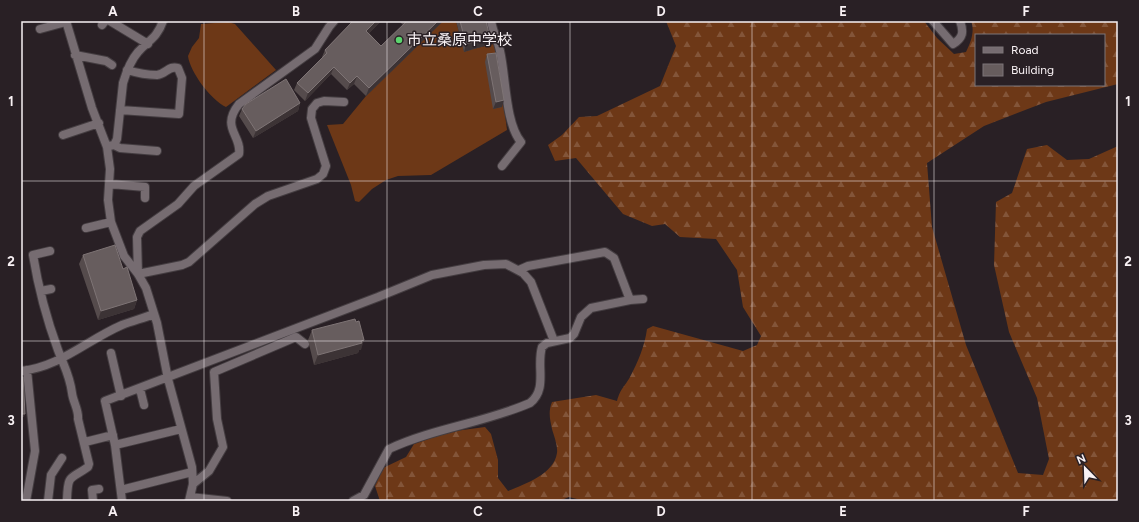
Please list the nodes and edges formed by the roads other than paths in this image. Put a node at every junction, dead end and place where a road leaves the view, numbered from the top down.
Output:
1 (110, 21) edge
2 (163, 21) edge
3 (334, 21) edge
4 (491, 21) edge
5 (933, 21) edge
6 (960, 21) edge
7 (66, 22) edge
8 (124, 24) edge
9 (40, 29) dead end
10 (148, 44) junction
11 (75, 55) junction
12 (112, 65) dead end
13 (127, 70) junction
14 (344, 102) dead end
15 (120, 110) junction
16 (99, 124) junction
17 (63, 135) dead end
18 (111, 146) junction
19 (157, 151) dead end
20 (502, 166) dead end
21 (110, 184) junction
22 (145, 198) dead end
23 (111, 222) junction
24 (86, 228) dead end
25 (50, 251) dead end
26 (518, 270) junction
27 (138, 274) junction
28 (51, 289) dead end
29 (41, 291) junction
30 (643, 299) dead end
31 (630, 300) junction
32 (154, 314) junction
33 (554, 341) junction
34 (305, 344) dead end
35 (111, 353) dead end
36 (62, 359) junction
37 (24, 371) edge
38 (168, 378) junction
39 (140, 389) junction
40 (121, 396) junction
41 (144, 404) dead end
42 (181, 429) junction
43 (113, 435) junction
44 (85, 442) junction
45 (115, 445) junction
46 (62, 458) dead end
47 (192, 472) junction
48 (193, 484) junction
49 (99, 489) dead end
50 (121, 490) junction
51 (67, 499) dead end
52 (189, 499) edge
53 (26, 501) edge
54 (48, 501) edge
55 (93, 501) edge
56 (122, 501) edge
57 (227, 501) edge
58 (353, 501) edge

1 - 8 street
2 - 10 street
3 - 27 street
4 - 20 street
5 - 6 street
7 - 9 street
7 - 11 street
8 - 10 street
10 - 13 street
11 - 12 street
11 - 16 street
13 - 15 street
13 - 15 street
14 - 27 street
15 - 18 street
16 - 17 street
16 - 18 street
18 - 19 street
18 - 21 street
21 - 22 street
21 - 23 street
23 - 24 street
23 - 27 street
25 - 29 street
26 - 31 street
26 - 33 street
26 - 38 street
27 - 32 street
28 - 29 street
29 - 36 street
30 - 31 street
31 - 33 street
32 - 36 street
32 - 38 street
33 - 58 street
34 - 48 street
35 - 40 street
36 - 37 street
36 - 44 street
37 - 53 street
38 - 39 street
38 - 42 street
39 - 40 street
39 - 41 street
40 - 43 street
42 - 45 street
42 - 47 street
43 - 44 street
43 - 45 street
44 - 51 street
45 - 50 street
46 - 54 street
47 - 48 street
47 - 50 street
48 - 52 street
49 - 55 street
50 - 56 street
52 - 57 street

